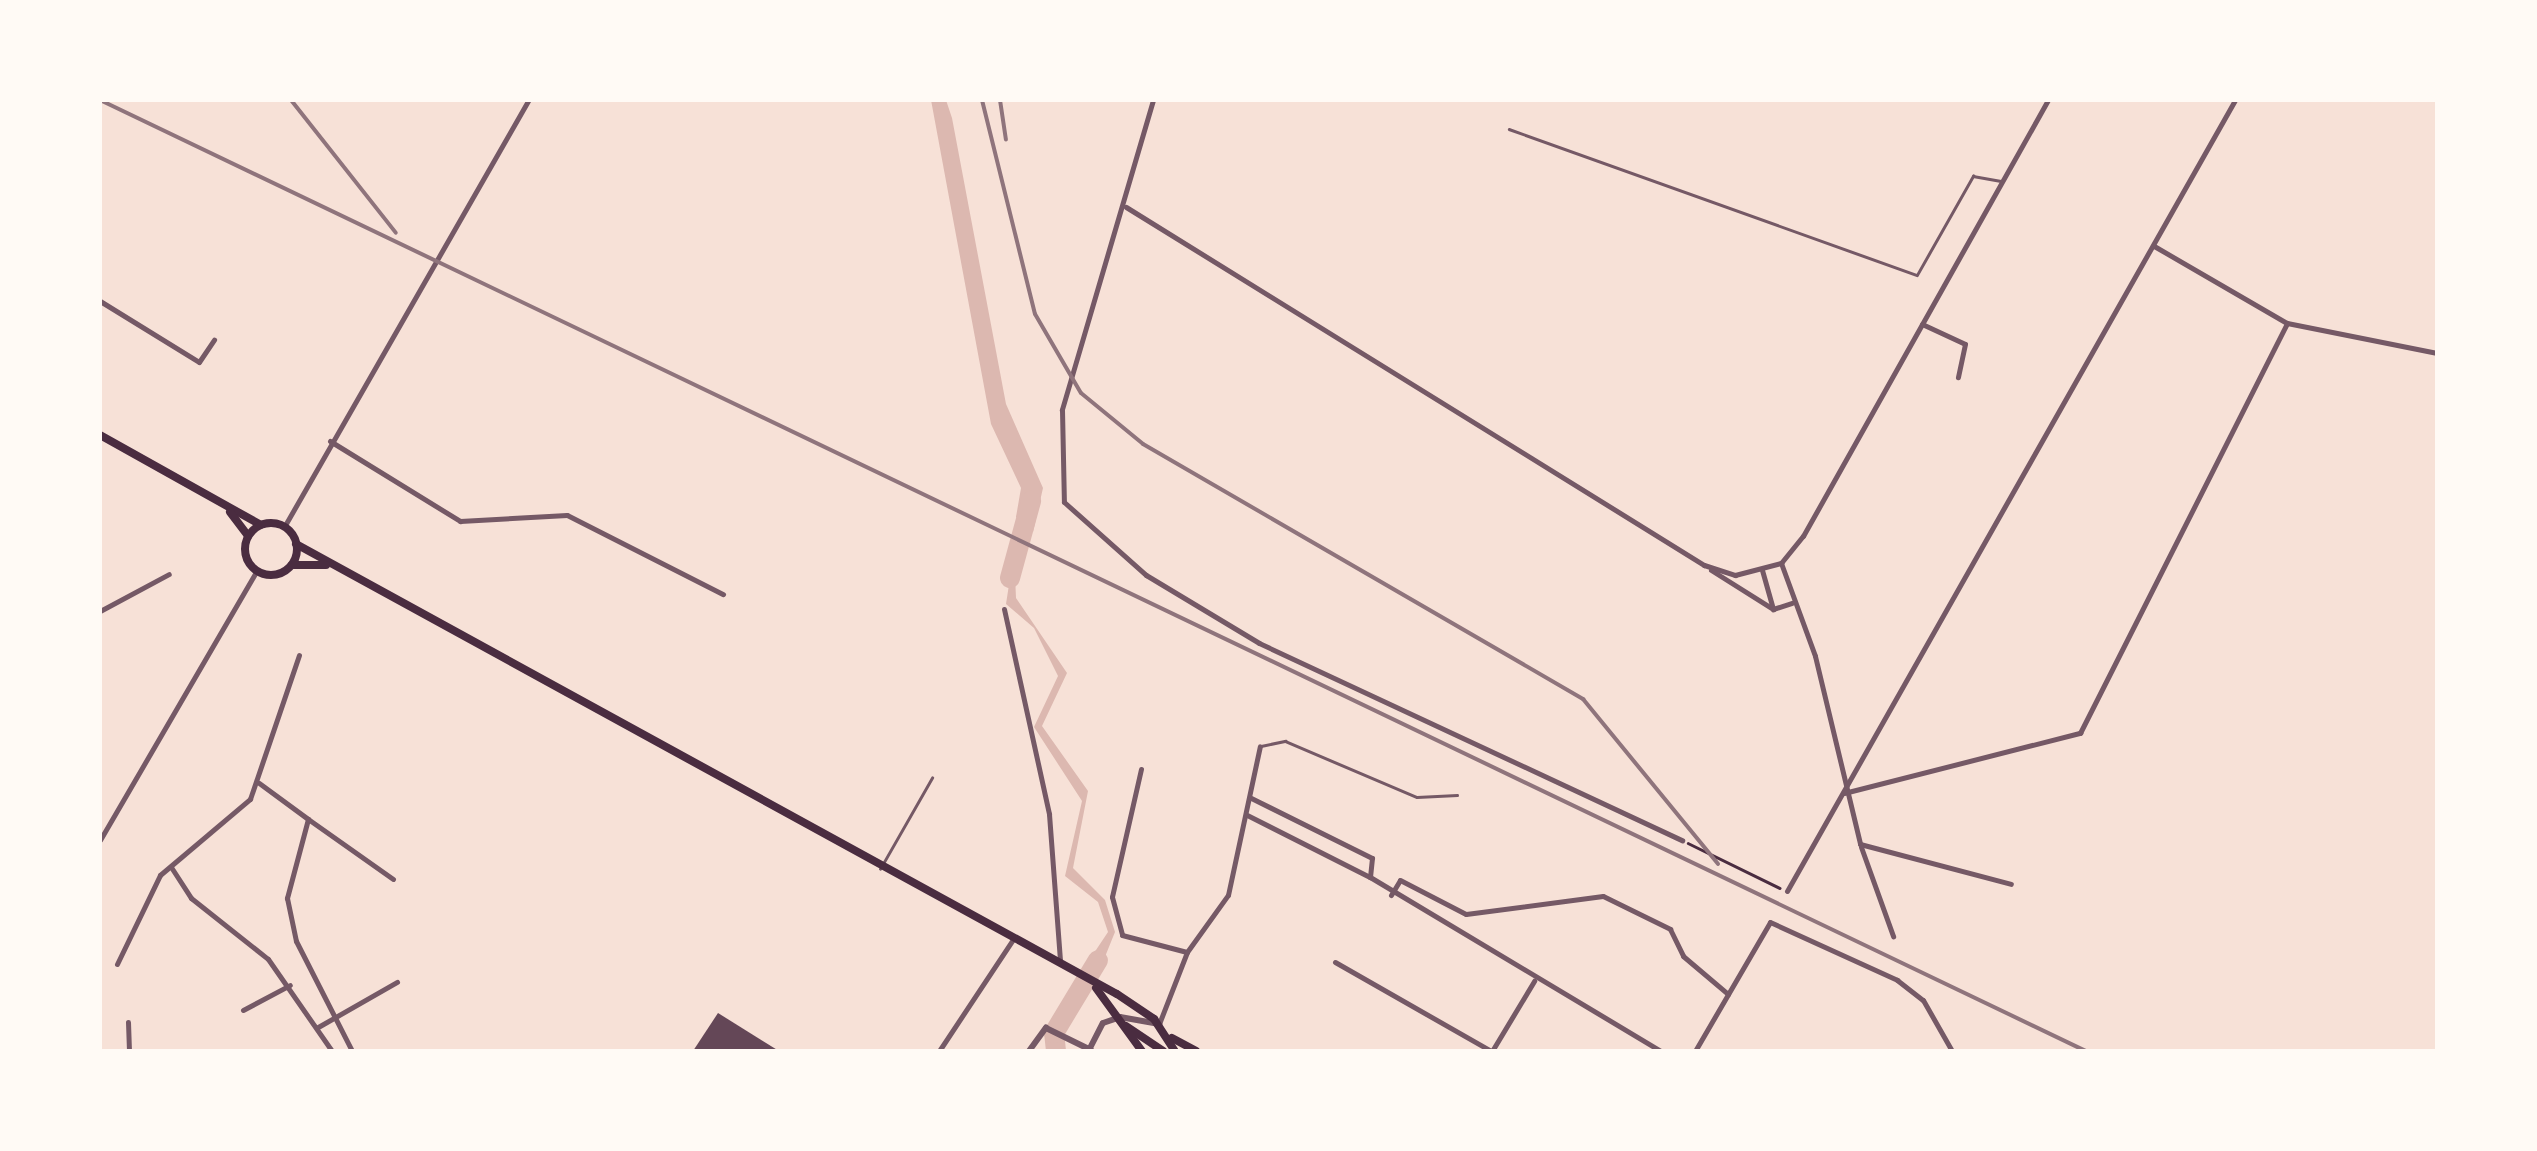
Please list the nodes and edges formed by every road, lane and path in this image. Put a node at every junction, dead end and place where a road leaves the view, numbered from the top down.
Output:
1 (528, 100) edge
2 (1154, 100) edge
3 (2048, 100) edge
4 (2235, 100) edge
5 (1509, 129) dead end
6 (2002, 182) junction
7 (1126, 208) junction
8 (2153, 245) junction
9 (100, 301) edge
10 (2287, 323) junction
11 (1922, 324) junction
12 (214, 340) dead end
13 (2437, 353) edge
14 (1958, 377) dead end
15 (100, 436) edge
16 (330, 441) junction
17 (227, 508) junction
18 (260, 525) junction
19 (284, 526) junction
20 (248, 536) junction
21 (296, 544) junction
22 (1781, 562) junction
23 (292, 565) junction
24 (326, 565) junction
25 (1704, 566) junction
26 (1762, 570) junction
27 (256, 572) junction
28 (169, 574) dead end
29 (722, 594) dead end
30 (1792, 603) junction
31 (1004, 609) dead end
32 (1773, 609) junction
33 (100, 610) edge
34 (299, 656) dead end
35 (1260, 746) joint
36 (1140, 769) dead end
37 (932, 778) dead end
38 (259, 783) junction
39 (1844, 793) junction
40 (1457, 796) dead end
41 (1250, 798) junction
42 (1247, 816) junction
43 (308, 820) junction
44 (100, 840) edge
45 (1682, 840) joint
46 (1860, 844) junction
47 (171, 867) junction
48 (880, 869) junction
49 (1370, 877) junction
50 (392, 879) dead end
51 (2012, 884) dead end
52 (1787, 891) joint
53 (1392, 895) junction
54 (1893, 936) dead end
55 (1013, 939) junction
56 (1187, 952) junction
57 (1335, 962) dead end
58 (117, 964) dead end
59 (1060, 965) junction
60 (1534, 980) junction
61 (397, 982) dead end
62 (1093, 984) junction
63 (290, 986) junction
64 (1728, 994) junction
65 (243, 1010) dead end
66 (1120, 1017) junction
67 (334, 1018) junction
68 (128, 1022) dead end
69 (1159, 1024) junction
70 (1126, 1026) junction
71 (318, 1028) junction
72 (1172, 1038) junction
73 (1090, 1050) edge
74 (129, 1051) edge
75 (332, 1051) edge
76 (352, 1051) edge
77 (939, 1051) edge
78 (1029, 1051) edge
79 (1142, 1051) edge
80 (1163, 1051) edge
81 (1175, 1051) edge
82 (1196, 1051) edge
83 (1491, 1051) edge
84 (1662, 1051) edge
85 (1696, 1051) edge
86 (1952, 1051) edge

1 - 16 street
2 - 7 street
3 - 6 street
4 - 8 street
5 - 6 lane
6 - 11 street
7 - 25 street
7 - 45 street
8 - 10 street
8 - 39 street
9 - 12 street
10 - 13 street
10 - 39 street
11 - 14 street
11 - 22 street
15 - 17 main road
16 - 19 street
16 - 29 street
17 - 18 main road
17 - 20 main road
18 - 19 main road
18 - 20 main road
19 - 21 main road
20 - 27 main road
21 - 23 main road
21 - 24 main road
22 - 26 street
22 - 30 street
23 - 24 main road
23 - 27 main road
24 - 48 main road
25 - 26 street
25 - 32 street
26 - 32 street
27 - 44 street
28 - 33 street
30 - 32 street
30 - 39 street
31 - 59 street
34 - 38 street
35 - 40 lane
35 - 41 street
36 - 56 street
37 - 48 lane
38 - 43 street
38 - 47 street
39 - 46 street
39 - 52 street
41 - 42 street
41 - 49 street
42 - 49 street
42 - 56 street
43 - 50 street
43 - 67 street
45 - 52 path
46 - 51 street
46 - 54 street
47 - 58 street
47 - 63 street
48 - 55 main road
49 - 53 street
53 - 60 street
53 - 64 street
55 - 59 main road
55 - 77 street
56 - 69 street
57 - 83 street
59 - 62 main road
60 - 83 street
60 - 84 street
61 - 67 street
62 - 66 main road
62 - 69 main road
63 - 65 street
63 - 71 street
64 - 85 street
64 - 86 street
66 - 69 street
66 - 70 main road
66 - 73 street
67 - 71 street
67 - 76 street
68 - 74 street
69 - 72 main road
70 - 79 main road
70 - 80 main road
71 - 75 street
72 - 81 main road
72 - 82 main road
73 - 78 street

